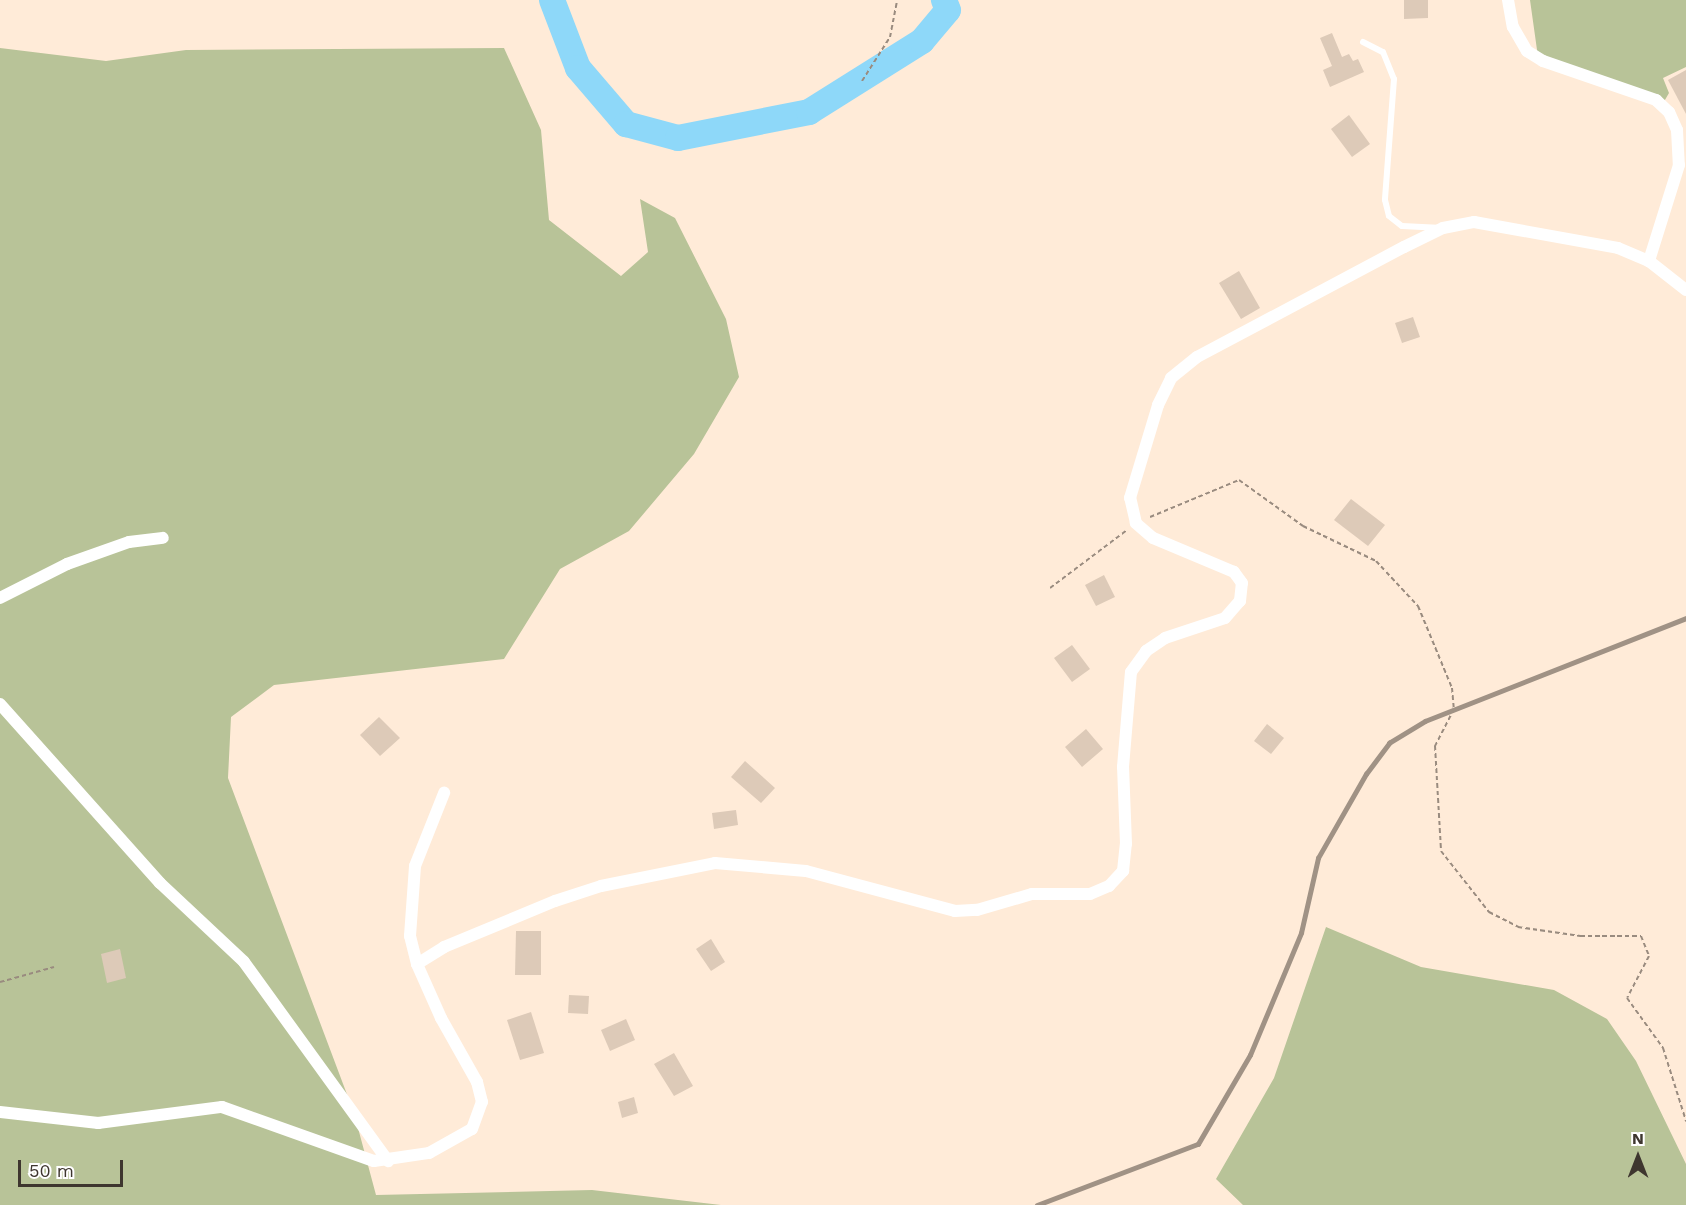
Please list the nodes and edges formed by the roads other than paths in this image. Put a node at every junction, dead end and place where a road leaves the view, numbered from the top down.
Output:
1 (1508, 0) edge
2 (1363, 42) dead end
3 (1443, 228) junction
4 (1649, 261) junction
5 (1686, 290) edge
6 (163, 538) dead end
7 (0, 598) edge
8 (0, 704) edge
9 (444, 793) dead end
10 (417, 964) junction
11 (0, 1112) edge
12 (388, 1161) junction

1 - 4 street
2 - 3 lane
3 - 4 street
3 - 10 street
4 - 5 street
6 - 7 street
8 - 12 street
9 - 10 street
10 - 12 street
11 - 12 street

